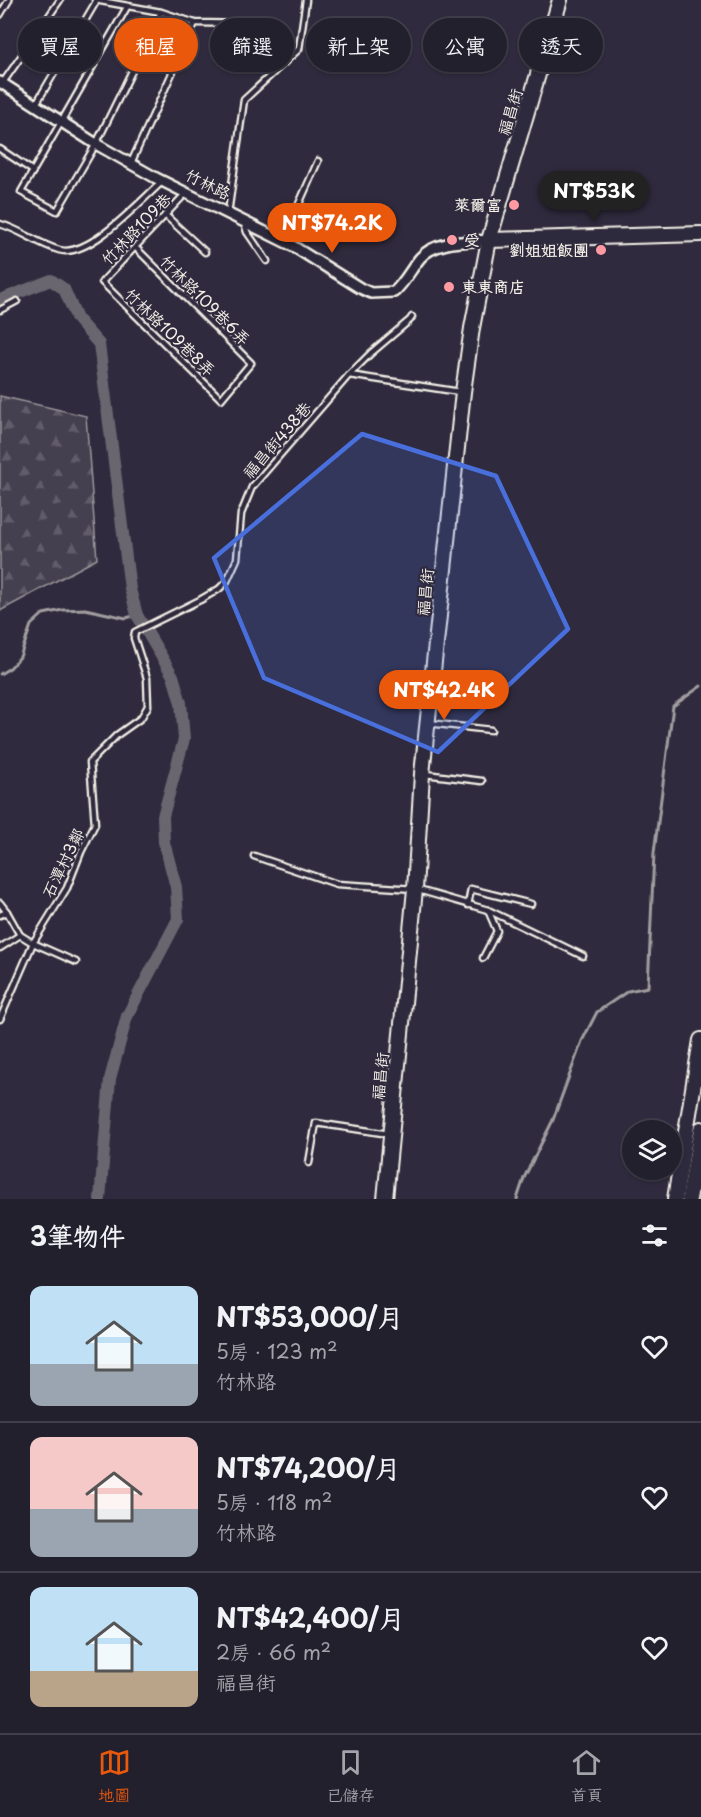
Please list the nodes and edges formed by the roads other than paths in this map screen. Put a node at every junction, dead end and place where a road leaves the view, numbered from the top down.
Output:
1 (9, 0) edge
2 (60, 0) edge
3 (96, 0) edge
4 (306, 0) edge
5 (560, 0) edge
6 (127, 7) junction
7 (161, 12) junction
8 (0, 15) edge
9 (180, 18) edge
10 (173, 72) edge
11 (1, 84) edge
12 (35, 105) junction
13 (61, 121) junction
14 (96, 144) junction
15 (0, 149) edge
16 (318, 161) dead end
17 (131, 163) junction
18 (33, 171) junction
19 (160, 179) junction
20 (187, 192) junction
21 (228, 213) junction
22 (165, 216) junction
23 (243, 220) junction
24 (0, 224) edge
25 (701, 234) edge
26 (283, 240) junction
27 (489, 240) junction
28 (135, 247) junction
29 (205, 252) dead end
30 (267, 261) dead end
31 (102, 282) joint
32 (17, 301) dead end
33 (0, 310) edge
34 (412, 317) dead end
35 (350, 375) junction
36 (463, 392) junction
37 (221, 399) joint
38 (175, 613) joint
39 (428, 723) junction
40 (491, 730) dead end
41 (422, 774) junction
42 (482, 782) dead end
43 (254, 855) dead end
44 (415, 889) junction
45 (0, 903) edge
46 (531, 904) dead end
47 (468, 905) junction
48 (488, 910) junction
49 (7, 912) junction
50 (0, 915) edge
51 (20, 935) junction
52 (33, 943) junction
53 (0, 948) edge
54 (583, 956) dead end
55 (483, 958) dead end
56 (76, 962) dead end
57 (0, 1019) edge
58 (701, 1040) edge
59 (695, 1118) edge
60 (701, 1130) edge
61 (391, 1135) junction
62 (309, 1163) dead end
63 (385, 1199) edge
64 (675, 1199) edge
65 (689, 1199) edge

1 - 8 lane
2 - 11 lane
3 - 6 lane
3 - 12 lane
4 - 21 lane
5 - 27 main road, 福昌街
6 - 7 lane
6 - 13 lane
7 - 9 lane
7 - 14 lane
10 - 17 lane
11 - 12 street, 竹林路
12 - 13 street, 竹林路
13 - 14 street, 竹林路
13 - 18 lane
14 - 17 street, 竹林路
14 - 18 lane
15 - 18 lane
16 - 26 lane
17 - 19 street, 竹林路
19 - 20 street, 竹林路
19 - 24 lane
20 - 21 street, 竹林路
20 - 22 lane, 竹林路109巷
21 - 23 street, 竹林路
22 - 28 lane, 竹林路109巷
22 - 29 lane
23 - 26 street, 竹林路
23 - 30 lane
25 - 27 main road, 竹林路
26 - 27 street, 竹林路
27 - 36 main road, 福昌街
28 - 31 lane, 竹林路109巷
28 - 37 lane, 竹林路109巷6弄
31 - 37 lane, 竹林路109巷8弄
32 - 33 lane
34 - 35 lane, 福昌街438巷
35 - 36 lane
35 - 38 lane, 福昌街438巷
36 - 39 main road, 福昌街
38 - 52 lane, 石潭村3鄰
39 - 40 lane
39 - 41 main road, 福昌街
41 - 42 lane
41 - 44 main road, 福昌街
43 - 44 lane
44 - 47 lane
44 - 61 main road, 福昌街
45 - 49 lane
46 - 47 lane
47 - 48 lane
48 - 54 lane
48 - 55 lane
49 - 50 lane
49 - 51 lane
51 - 52 lane
51 - 53 lane
52 - 56 lane
52 - 57 lane, 石潭村3鄰
58 - 59 main road
59 - 64 main road
60 - 65 main road
61 - 62 lane
61 - 63 main road, 福昌街

